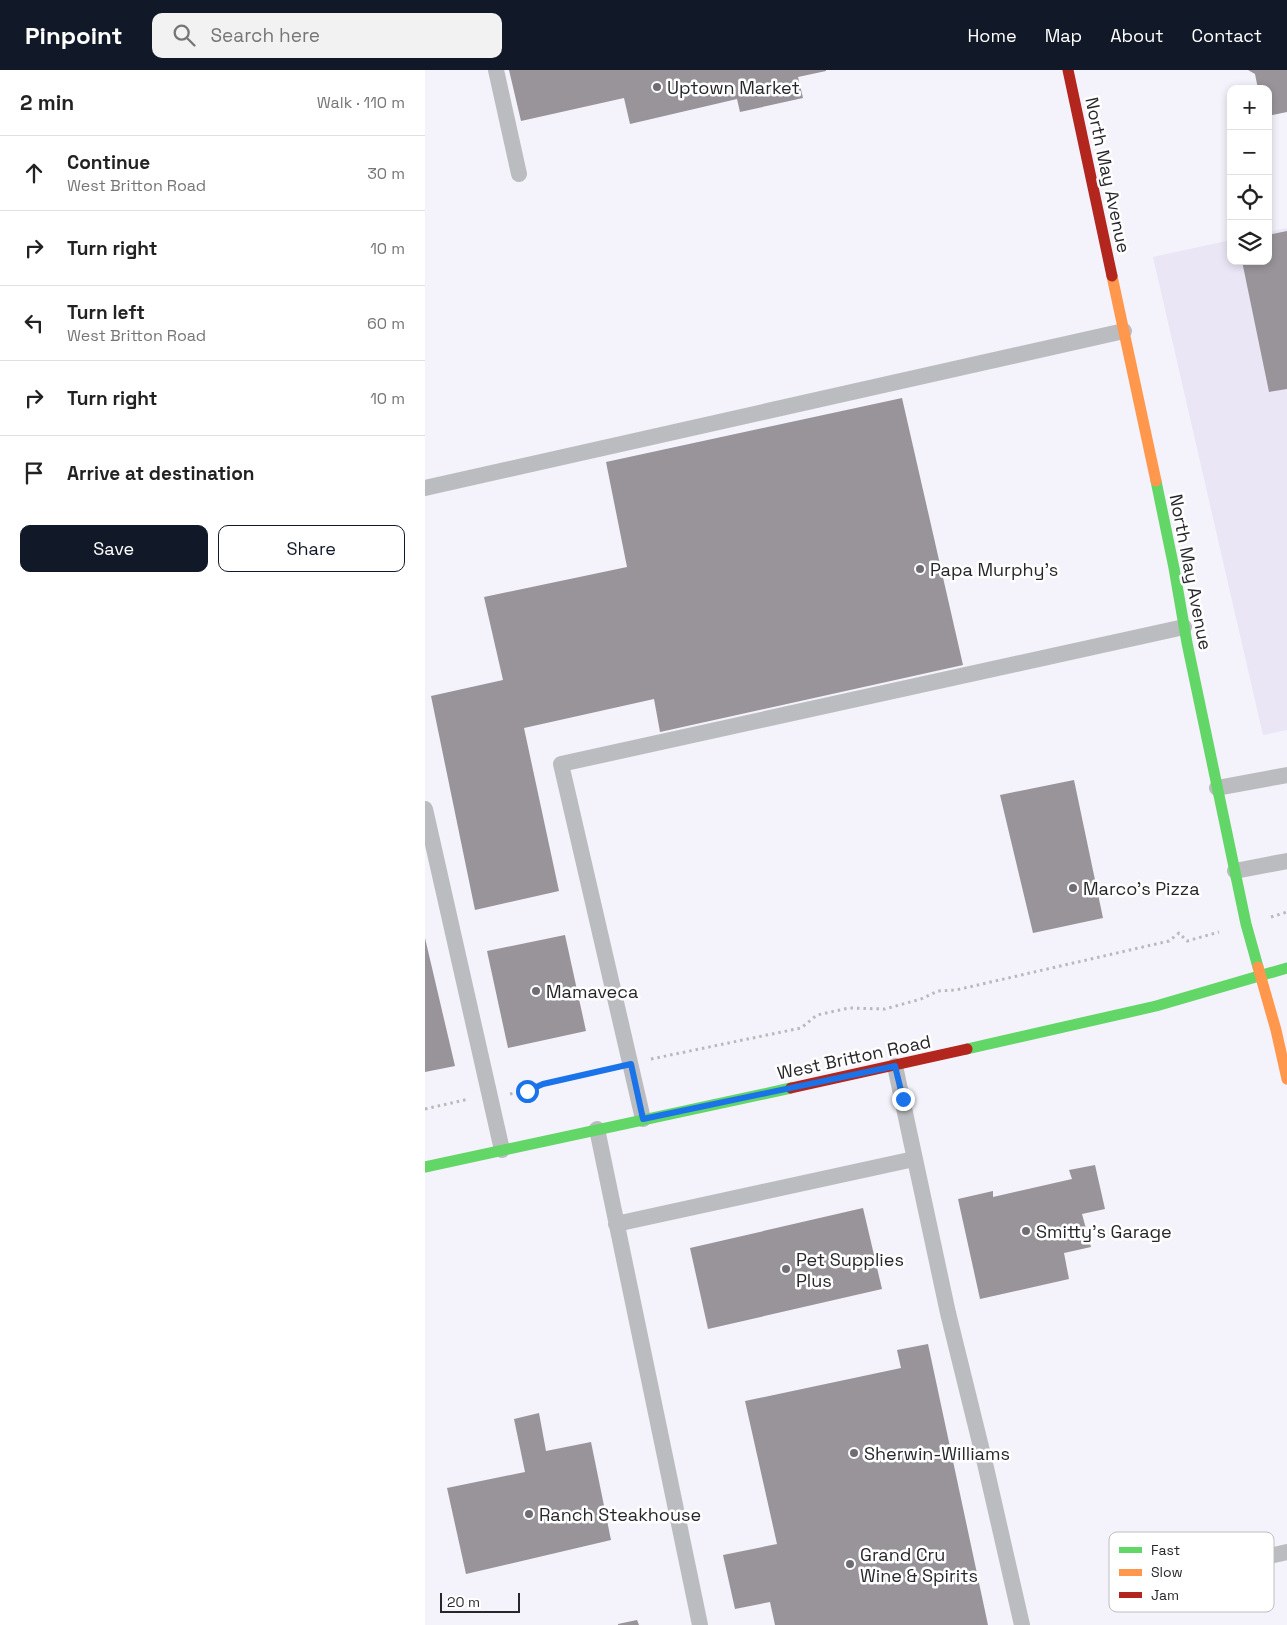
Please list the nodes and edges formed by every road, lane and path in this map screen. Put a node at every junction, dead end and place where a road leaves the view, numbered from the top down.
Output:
1 (496, 70) edge
2 (1068, 70) edge
3 (519, 174) dead end
4 (1124, 331) junction
5 (425, 488) edge
6 (1184, 627) junction
7 (1287, 775) edge
8 (1217, 788) junction
9 (425, 809) edge
10 (1287, 861) edge
11 (1235, 871) junction
12 (1187, 941) dead end
13 (1287, 968) edge
14 (1260, 973) junction
15 (631, 1064) junction
16 (895, 1066) junction
17 (1287, 1080) edge
18 (490, 1096) junction
19 (425, 1109) edge
20 (643, 1119) junction
21 (597, 1128) junction
22 (502, 1150) junction
23 (914, 1159) junction
24 (425, 1167) edge
25 (617, 1224) junction
26 (1287, 1552) edge
27 (1274, 1555) edge
28 (700, 1625) edge
29 (1022, 1625) edge

1 - 3 lane
2 - 4 main road, North May Avenue
4 - 5 lane
4 - 6 main road, North May Avenue
6 - 8 main road, North May Avenue
6 - 15 lane
7 - 8 lane
8 - 11 main road, North May Avenue
9 - 18 lane
10 - 11 lane
11 - 14 main road, North May Avenue
12 - 15 path
13 - 14 main road, West Britton Road
14 - 16 main road, West Britton Road
14 - 17 main road, North May Avenue
15 - 18 path
15 - 20 lane
16 - 20 main road, West Britton Road
16 - 23 lane
18 - 19 path
18 - 22 lane
20 - 21 main road, West Britton Road
21 - 22 main road, West Britton Road
21 - 25 lane
22 - 24 main road, West Britton Road
23 - 25 lane
23 - 29 lane
25 - 28 lane
26 - 27 lane

